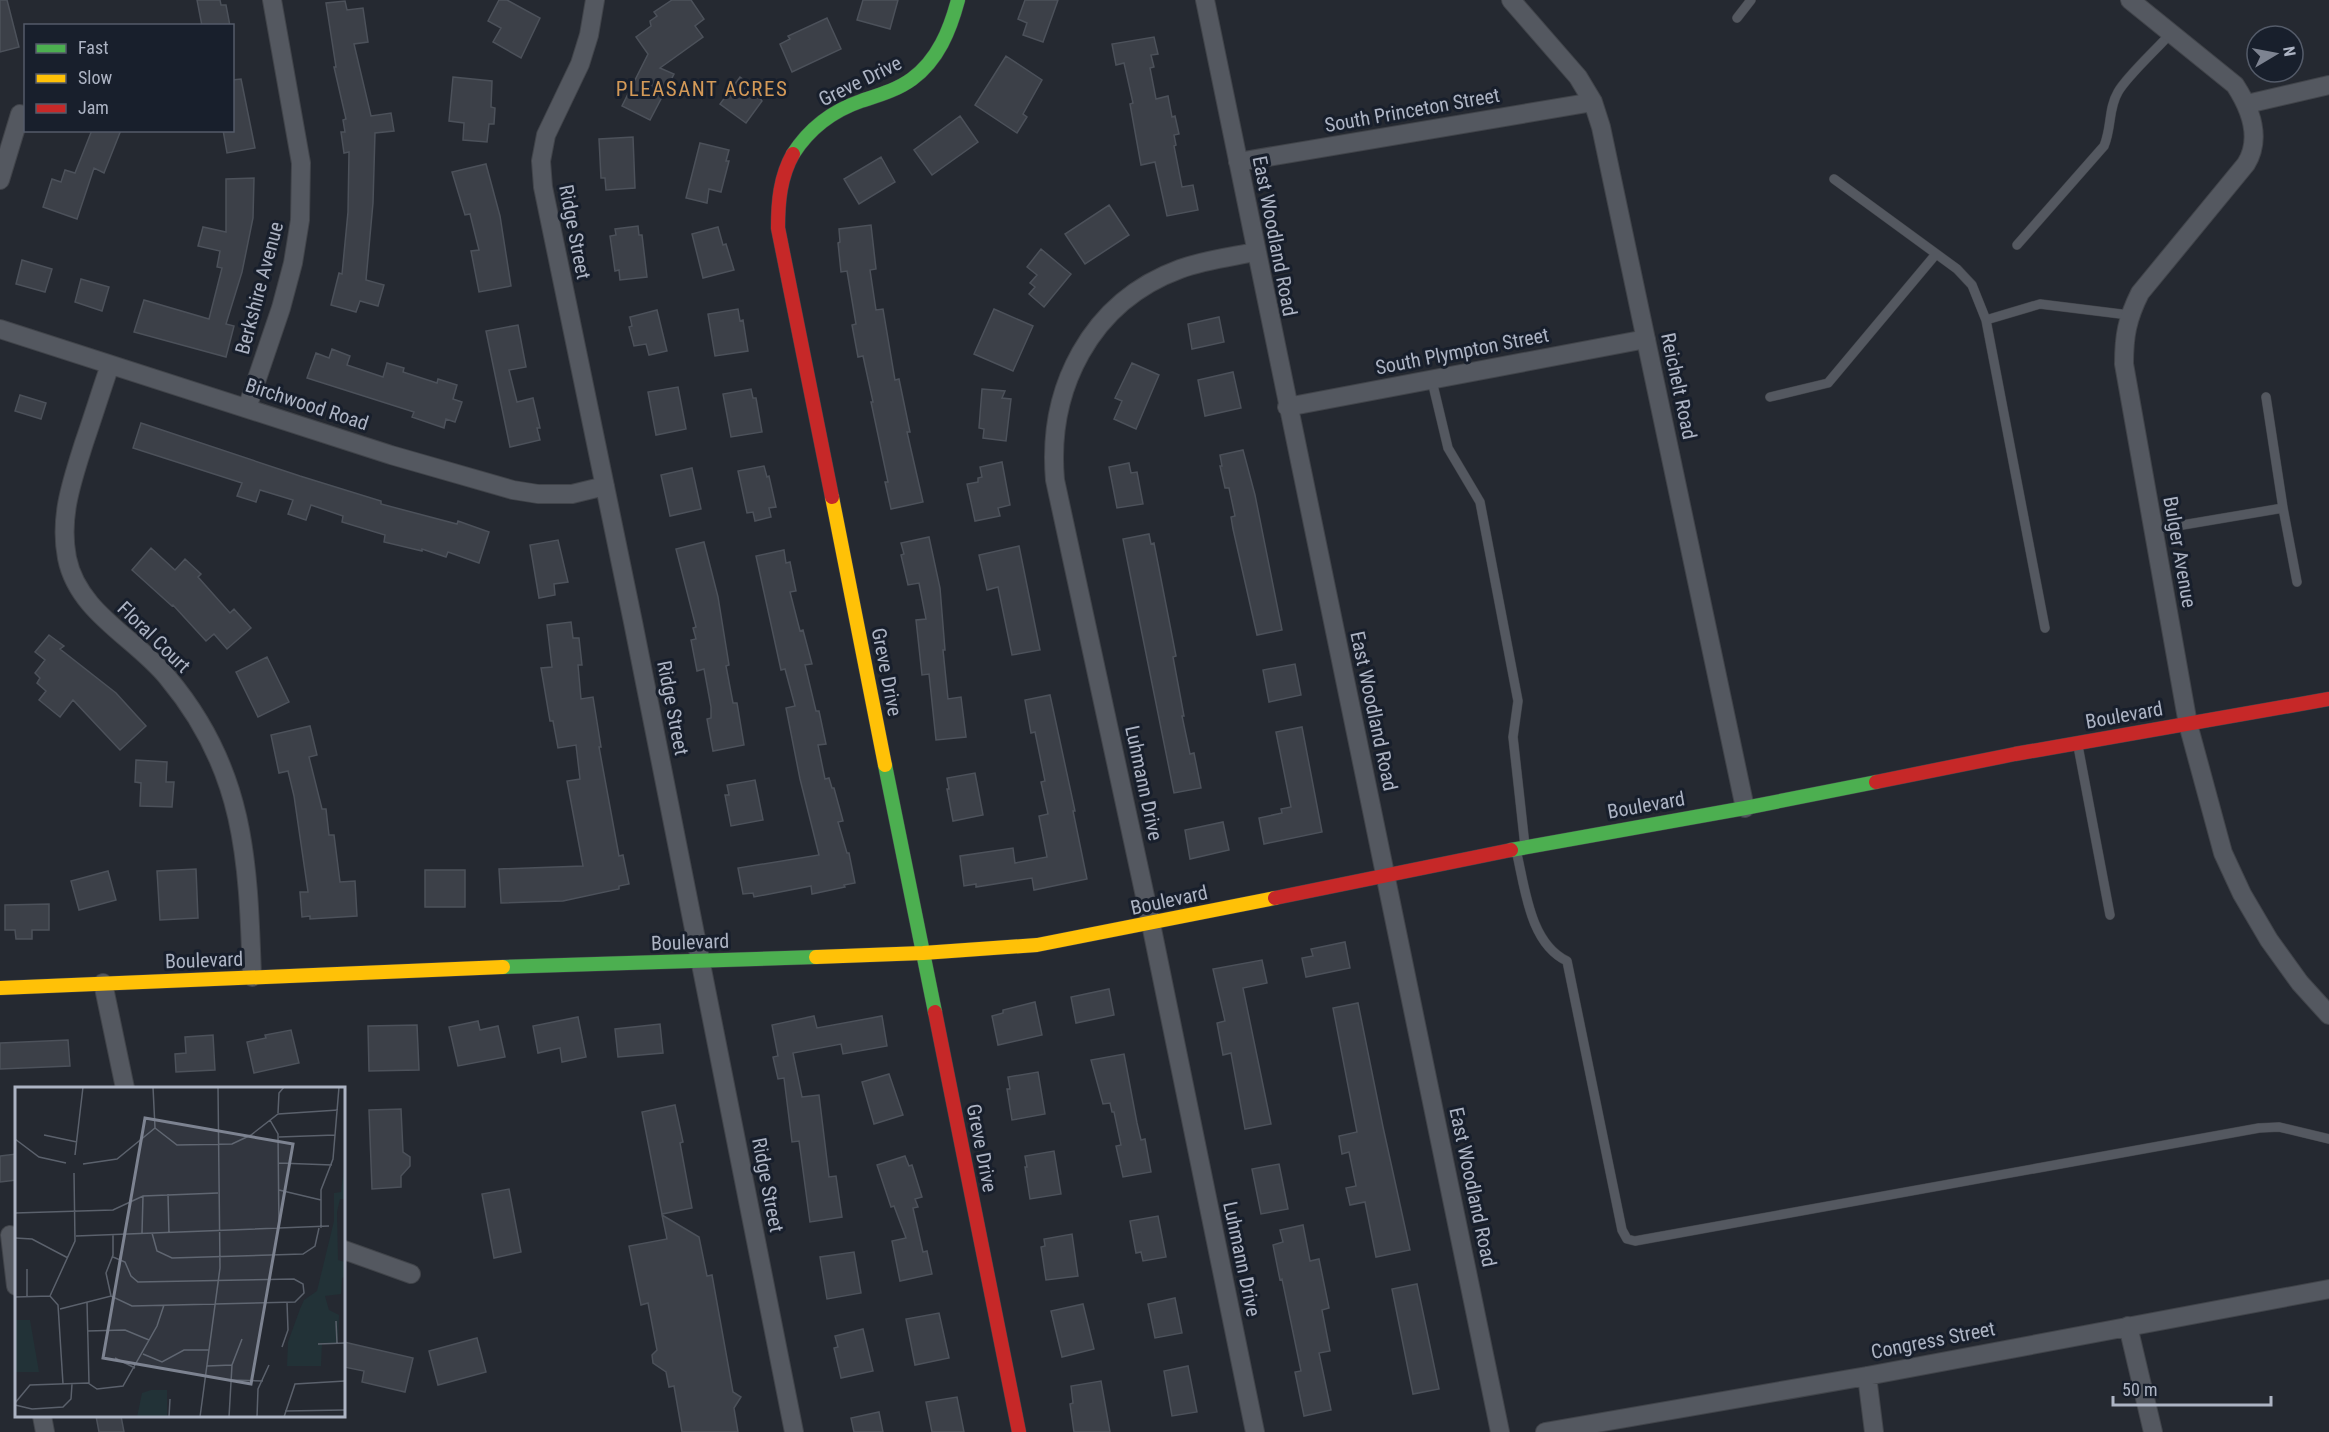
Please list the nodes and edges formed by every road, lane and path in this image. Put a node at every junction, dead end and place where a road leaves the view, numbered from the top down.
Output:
1 (272, 0) edge
2 (595, 0) edge
3 (958, 0) edge
4 (1205, 0) edge
5 (1511, 0) edge
6 (1751, 0) edge
7 (2130, 0) edge
8 (1737, 18) dead end
9 (2171, 33) junction
10 (2329, 86) edge
11 (1593, 102) junction
12 (2247, 104) junction
13 (20, 114) dead end
14 (1238, 162) junction
15 (1834, 179) dead end
16 (0, 180) edge
17 (2017, 246) dead end
18 (1256, 252) junction
19 (1936, 254) junction
20 (2129, 315) junction
21 (1986, 320) junction
22 (0, 329) edge
23 (1646, 339) junction
24 (110, 364) junction
25 (1432, 381) junction
26 (1770, 397) dead end
27 (2266, 397) dead end
28 (1287, 407) junction
29 (247, 408) junction
30 (605, 486) junction
31 (2283, 508) junction
32 (2153, 530) junction
33 (2297, 582) dead end
34 (2044, 628) dead end
35 (2329, 699) edge
36 (2188, 724) junction
37 (2078, 744) junction
38 (1745, 808) junction
39 (1520, 848) junction
40 (1386, 876) junction
41 (2110, 915) dead end
42 (1151, 924) junction
43 (923, 953) junction
44 (700, 962) junction
45 (252, 977) junction
46 (104, 983) junction
47 (0, 988) edge
48 (2329, 1015) edge
49 (125, 1087) edge
50 (2329, 1139) edge
51 (9, 1235) edge
52 (345, 1250) edge
53 (411, 1274) dead end
54 (15, 1279) edge
55 (2329, 1289) edge
56 (2128, 1326) junction
57 (1867, 1376) junction
58 (42, 1417) edge
59 (45, 1432) edge
60 (794, 1432) edge
61 (1019, 1432) edge
62 (1254, 1432) edge
63 (1500, 1432) edge
64 (1545, 1432) edge
65 (1874, 1432) edge
66 (2152, 1432) edge

1 - 29 street, Berkshire Avenue
2 - 30 street, Ridge Street
3 - 43 street, Greve Drive
4 - 14 street, East Woodland Road
5 - 11 street, Reichelt Road
6 - 8 lane
7 - 9 street
9 - 12 street
9 - 17 lane
10 - 12 street
11 - 14 street, South Princeton Street
11 - 23 street, Reichelt Road
12 - 20 street, Bulger Avenue
13 - 16 street
14 - 18 street, East Woodland Road
15 - 19 lane
18 - 28 street, East Woodland Road
18 - 42 street, Luhmann Drive
19 - 21 lane
19 - 26 lane
20 - 21 lane
20 - 32 street, Bulger Avenue
21 - 34 lane
22 - 24 street, Birchwood Road
23 - 25 street, South Plympton Street
23 - 38 street, Reichelt Road
24 - 29 street, Birchwood Road
24 - 45 street, Floral Court
25 - 28 street, South Plympton Street
25 - 39 lane
27 - 31 lane
28 - 40 street, East Woodland Road
29 - 30 street, Birchwood Road
30 - 44 street, Ridge Street
31 - 32 lane
31 - 33 lane
32 - 36 street, Bulger Avenue
35 - 36 street, Boulevard
36 - 37 street, Boulevard
36 - 48 street, Bulger Avenue
37 - 38 street, Boulevard
37 - 41 lane
38 - 39 street, Boulevard
39 - 40 street, Boulevard
39 - 50 lane
40 - 42 street, Boulevard
40 - 63 street, East Woodland Road
42 - 43 street, Boulevard
42 - 62 street, Luhmann Drive
43 - 44 street, Boulevard
43 - 61 street, Greve Drive
44 - 45 street, Boulevard
44 - 60 street, Ridge Street
45 - 46 street, Boulevard
46 - 47 street, Boulevard
46 - 49 street
51 - 54 street
52 - 53 street
55 - 56 street, Congress Street
56 - 57 street, Congress Street
56 - 66 street
57 - 64 street, Congress Street
57 - 65 street
58 - 59 street

